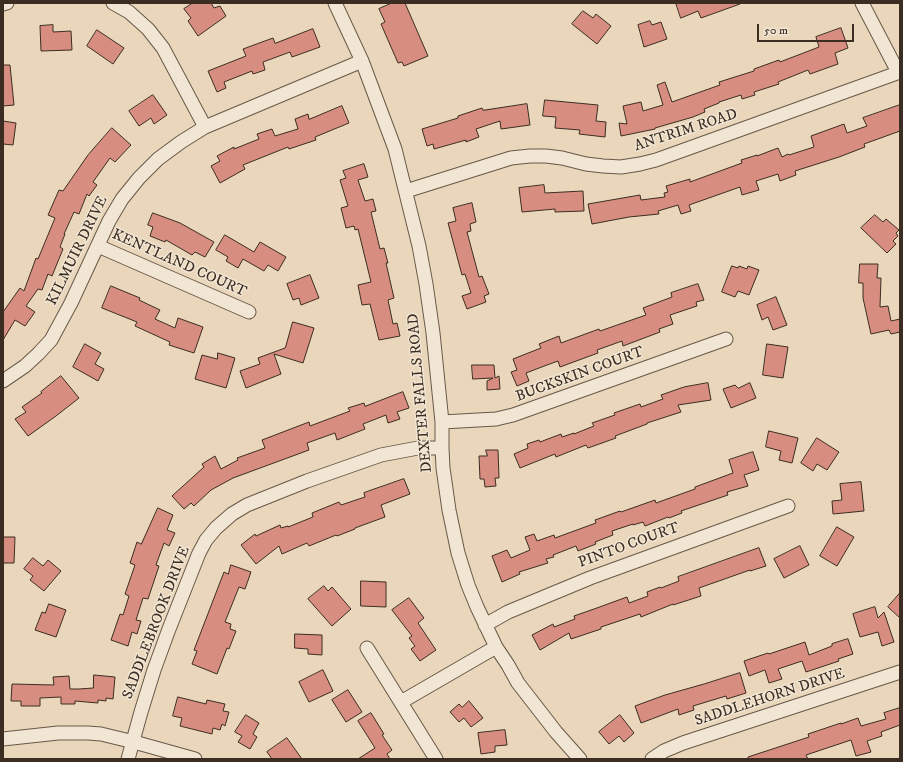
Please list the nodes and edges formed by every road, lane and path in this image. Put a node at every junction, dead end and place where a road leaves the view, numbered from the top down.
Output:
1 (7, 3) edge
2 (113, 3) edge
3 (335, 3) edge
4 (862, 3) edge
5 (3, 4) edge
6 (362, 62) junction
7 (899, 72) edge
8 (205, 127) junction
9 (406, 190) junction
10 (98, 246) junction
11 (248, 312) dead end
12 (726, 340) dead end
13 (3, 381) edge
14 (442, 422) junction
15 (442, 448) junction
16 (788, 506) dead end
17 (485, 625) junction
18 (496, 647) junction
19 (367, 648) dead end
20 (900, 672) edge
21 (401, 702) junction
22 (3, 739) edge
23 (134, 742) junction
24 (128, 759) edge
25 (195, 759) edge
26 (436, 759) edge
27 (580, 759) edge
28 (652, 759) edge

1 - 5 street
2 - 8 street
3 - 6 street, DEXTER FALLS ROAD
4 - 7 street
6 - 8 street, KILMUIR DRIVE
6 - 9 street, DEXTER FALLS ROAD
7 - 9 street, ANTRIM ROAD
8 - 10 street, KILMUIR DRIVE
9 - 14 street, DEXTER FALLS ROAD
10 - 11 street, KENTLAND COURT
10 - 13 street, KILMUIR DRIVE
12 - 14 street, BUCKSKIN COURT
14 - 15 street, DEXTER FALLS ROAD
15 - 17 street, DEXTER FALLS ROAD
15 - 23 street, SADDLEBROOK DRIVE
16 - 17 street, PINTO COURT
17 - 18 street, DEXTER FALLS ROAD
18 - 21 street
18 - 27 street, DEXTER FALLS ROAD
19 - 21 street
20 - 28 street, SADDLEHORN DRIVE
21 - 26 street
22 - 23 street
23 - 24 street, SADDLEBROOK DRIVE
23 - 25 street

